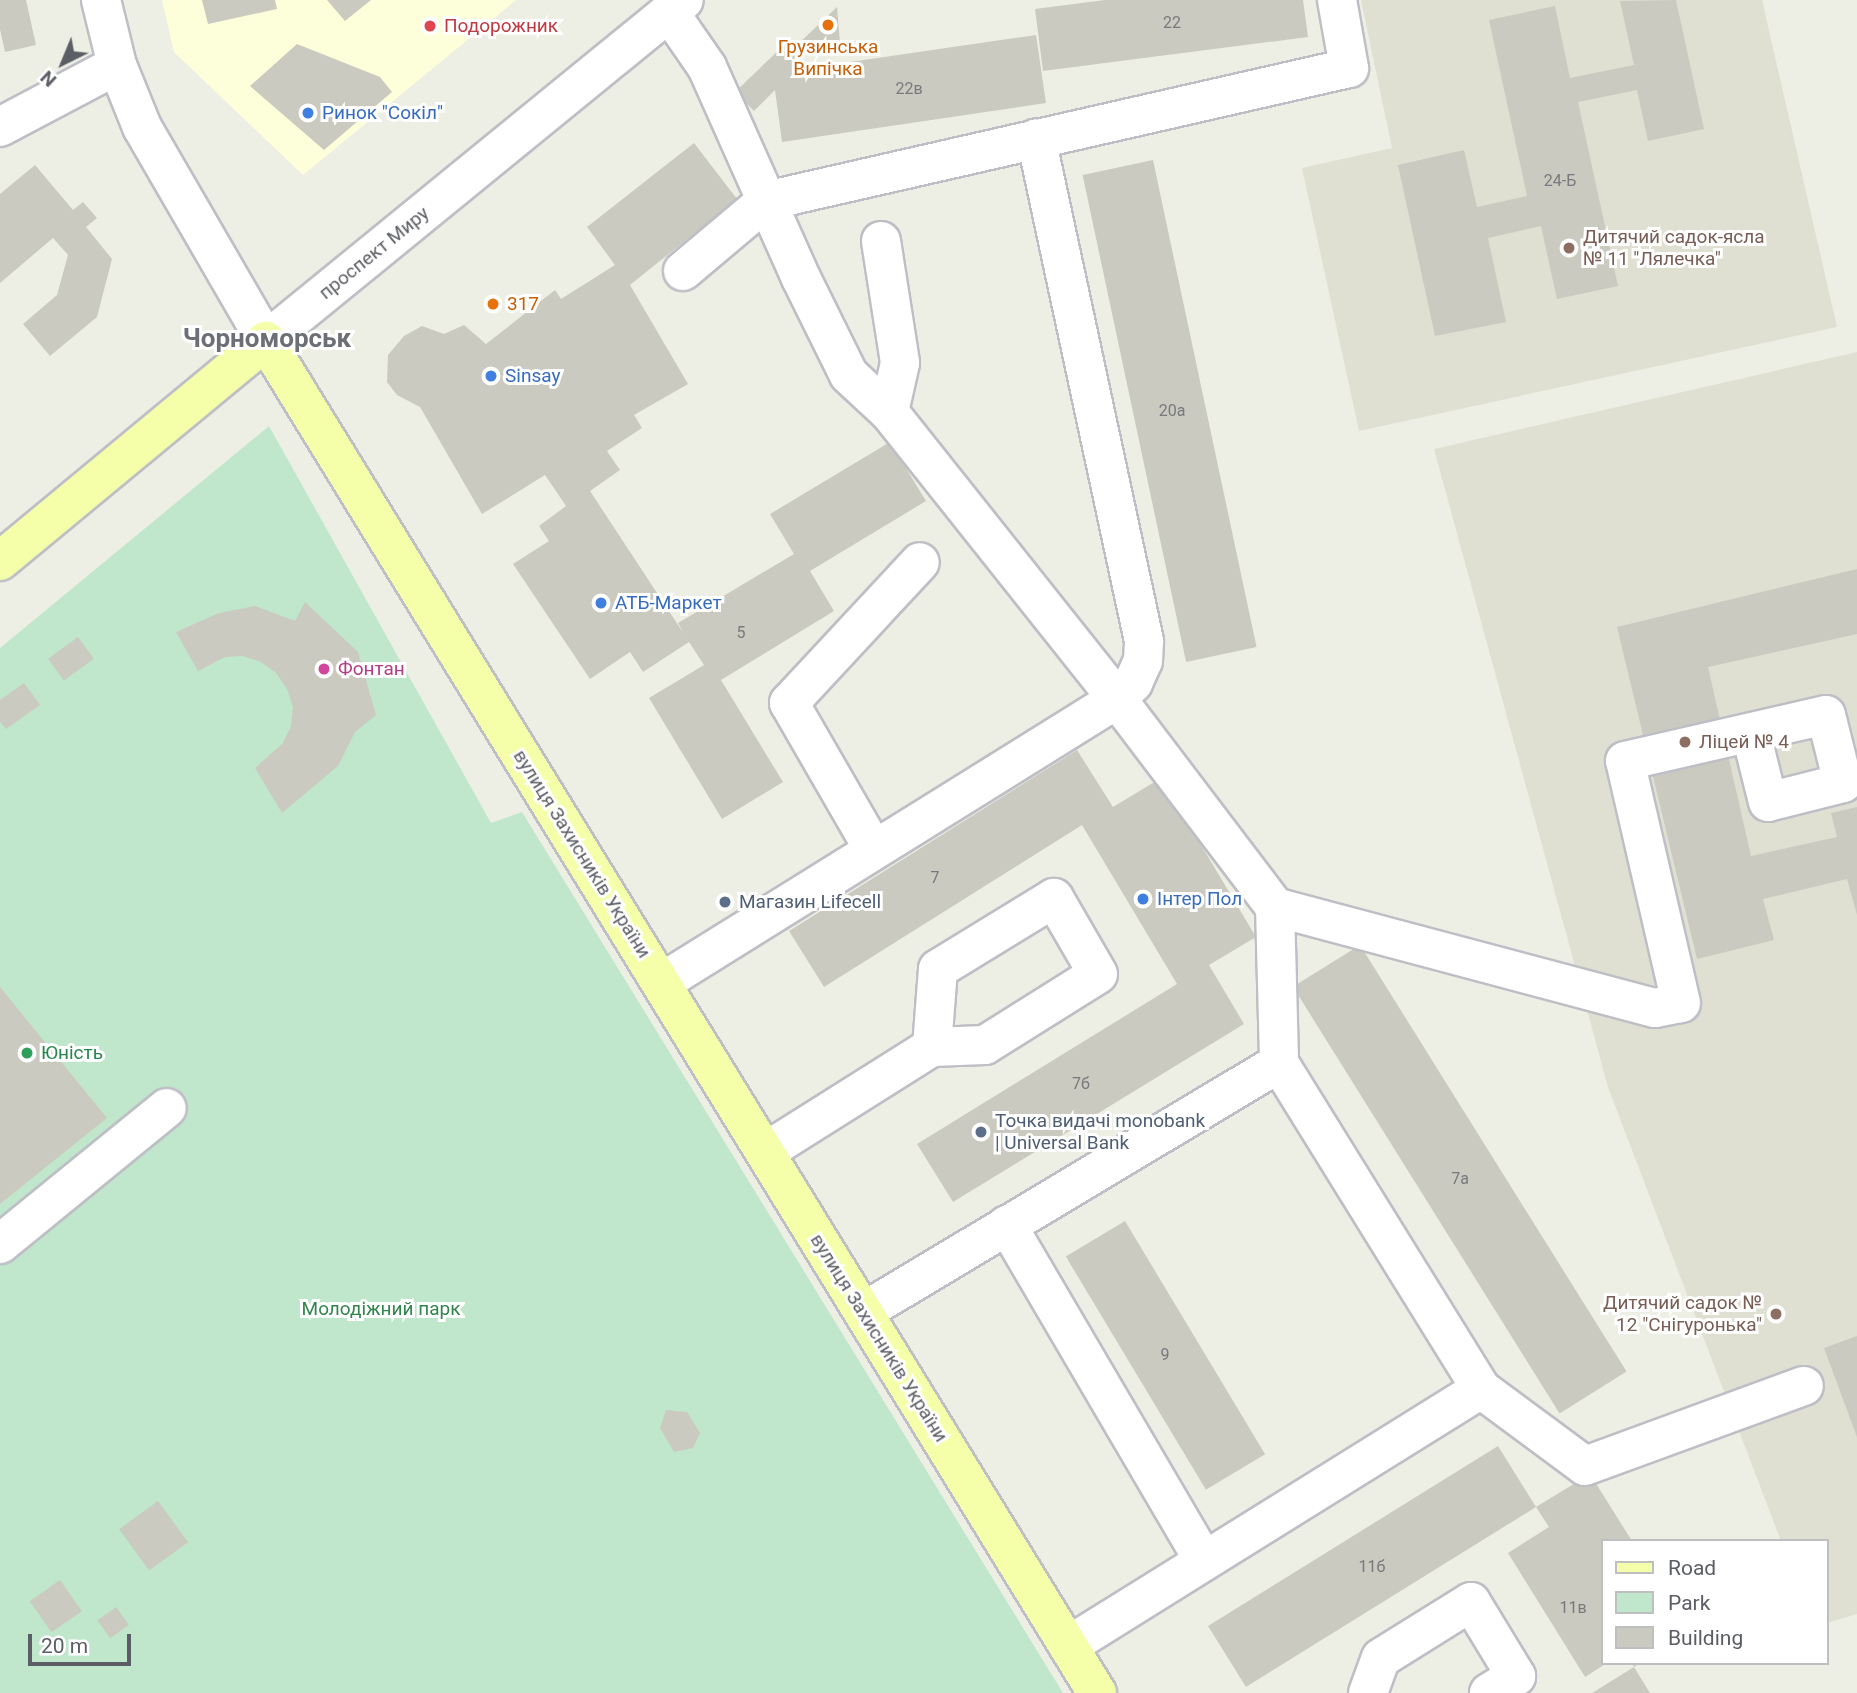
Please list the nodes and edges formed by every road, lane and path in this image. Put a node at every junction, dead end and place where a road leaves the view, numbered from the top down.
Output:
1 (101, 0) edge
2 (1337, 0) edge
3 (676, 6) edge
4 (117, 65) junction
5 (0, 127) edge
6 (1036, 138) junction
7 (766, 201) junction
8 (881, 241) dead end
9 (683, 271) dead end
10 (266, 341) junction
11 (889, 412) junction
12 (0, 561) edge
13 (920, 562) dead end
14 (1117, 699) junction
15 (1751, 734) dead end
16 (874, 850) junction
17 (1275, 907) junction
18 (661, 983) junction
19 (932, 1047) junction
20 (1279, 1063) junction
21 (167, 1108) dead end
22 (765, 1152) junction
23 (1007, 1225) junction
24 (0, 1244) edge
25 (863, 1312) junction
26 (1804, 1387) dead end
27 (1481, 1389) junction
28 (1204, 1561) junction
29 (1068, 1646) junction
30 (1097, 1693) edge
31 (1368, 1693) edge
32 (1489, 1693) edge

1 - 4 street, вулиця Захисників України
2 - 6 street
3 - 7 street
3 - 10 street, проспект Миру
4 - 5 street
4 - 10 street, вулиця Захисників України
6 - 7 street
6 - 14 street
7 - 9 street
7 - 11 street
8 - 11 street
10 - 12 main road, проспект Миру
10 - 18 main road, вулиця Захисників України
11 - 14 street
13 - 16 street
14 - 16 street
14 - 17 street
15 - 17 street
16 - 18 street
17 - 20 street
18 - 22 main road, вулиця Захисників України
19 - 19 street
19 - 22 street
20 - 23 street
20 - 27 street
21 - 24 street
22 - 25 main road, вулиця Захисників України
23 - 25 street
23 - 28 street
25 - 29 main road, вулиця Захисників України
26 - 27 street
27 - 28 street
28 - 29 street
29 - 30 main road, вулиця Захисників України
31 - 32 street

